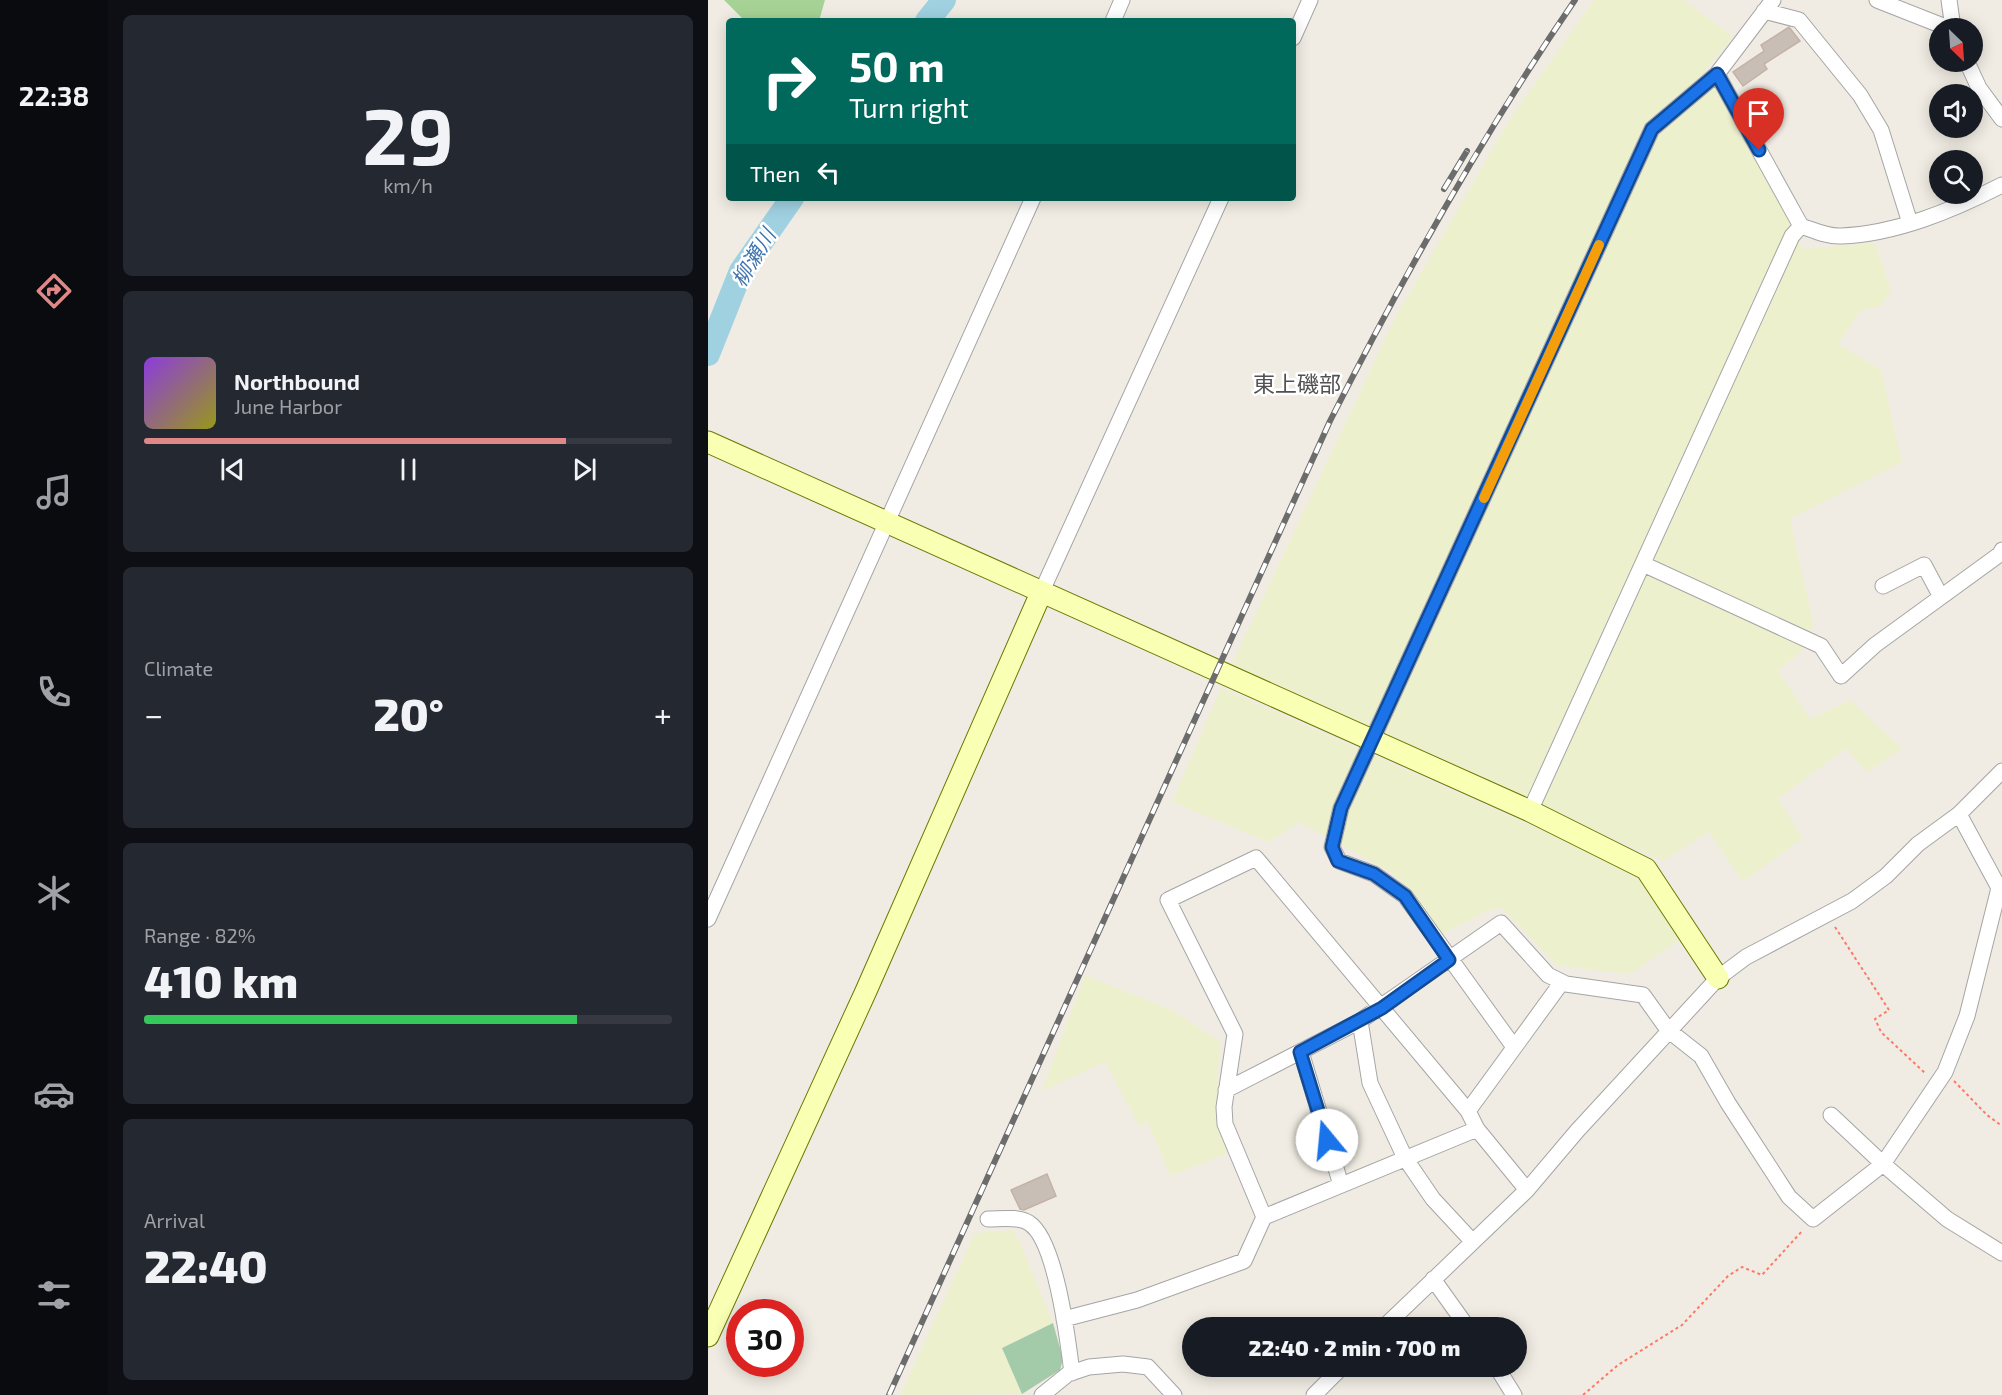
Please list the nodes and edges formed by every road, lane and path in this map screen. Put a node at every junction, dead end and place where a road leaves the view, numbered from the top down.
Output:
1 (1122, 0) edge
2 (1310, 0) edge
3 (1877, 0) edge
4 (1949, 0) edge
5 (1768, 5) edge
6 (1114, 18) edge
7 (1952, 18) edge
8 (1929, 21) edge
9 (1296, 31) edge
10 (1971, 72) edge
11 (1717, 74) junction
12 (2002, 118) edge
13 (2002, 185) edge
14 (1032, 201) edge
15 (1220, 201) edge
16 (1910, 223) junction
17 (1801, 226) junction
18 (708, 442) edge
19 (887, 522) junction
20 (2002, 549) edge
21 (1643, 564) junction
22 (1883, 586) dead end
23 (1041, 593) junction
24 (1941, 597) junction
25 (1373, 741) junction
26 (2002, 771) edge
27 (1530, 811) junction
28 (1959, 814) junction
29 (1826, 916) junction
30 (708, 919) edge
31 (1449, 960) junction
32 (1718, 978) junction
33 (1562, 982) junction
34 (1382, 1008) junction
35 (1360, 1022) junction
36 (1668, 1030) junction
37 (1514, 1047) junction
38 (1300, 1052) junction
39 (1941, 1078) junction
40 (1226, 1090) junction
41 (1468, 1111) junction
42 (1831, 1115) dead end
43 (2002, 1126) edge
44 (1478, 1129) junction
45 (1405, 1158) junction
46 (1883, 1164) junction
47 (1341, 1185) junction
48 (1527, 1190) junction
49 (1264, 1217) junction
50 (988, 1219) dead end
51 (1813, 1219) junction
52 (1472, 1241) junction
53 (2002, 1253) edge
54 (1433, 1279) junction
55 (1394, 1317) edge
56 (1460, 1317) edge
57 (1064, 1319) junction
58 (708, 1336) edge
59 (1072, 1372) junction
60 (1332, 1377) edge
61 (1503, 1377) edge
62 (1042, 1395) edge
63 (1174, 1395) edge
64 (1314, 1395) edge
65 (1514, 1395) edge
66 (1583, 1395) edge

1 - 6 street
2 - 9 street
3 - 8 street
4 - 7 street
5 - 11 street
5 - 16 street
10 - 12 street
11 - 17 street
11 - 25 street
13 - 16 street
14 - 19 street
15 - 23 street
16 - 17 street
17 - 21 street
18 - 19 street
19 - 23 street
19 - 30 street
20 - 24 street
21 - 24 street
21 - 27 street
22 - 24 street
23 - 25 street
23 - 58 street
25 - 27 street
25 - 31 street
26 - 28 street
27 - 32 street
28 - 29 street
28 - 39 street
29 - 32 street
29 - 39 path
31 - 33 street
31 - 34 street
31 - 37 street
32 - 36 street
33 - 36 street
33 - 37 street
34 - 35 street
34 - 40 street
34 - 41 street
35 - 38 street
35 - 45 street
36 - 48 street
36 - 51 street
37 - 41 street
38 - 40 street
38 - 47 street
39 - 43 path
39 - 46 street
40 - 49 street
41 - 44 street
42 - 46 street
44 - 45 street
44 - 48 street
45 - 47 street
45 - 52 street
46 - 51 street
46 - 53 street
47 - 49 street
48 - 52 street
49 - 57 street
50 - 57 street
51 - 66 path
52 - 54 street
54 - 55 street
54 - 56 street
57 - 59 street
59 - 62 street
59 - 63 street
60 - 64 street
61 - 65 street

